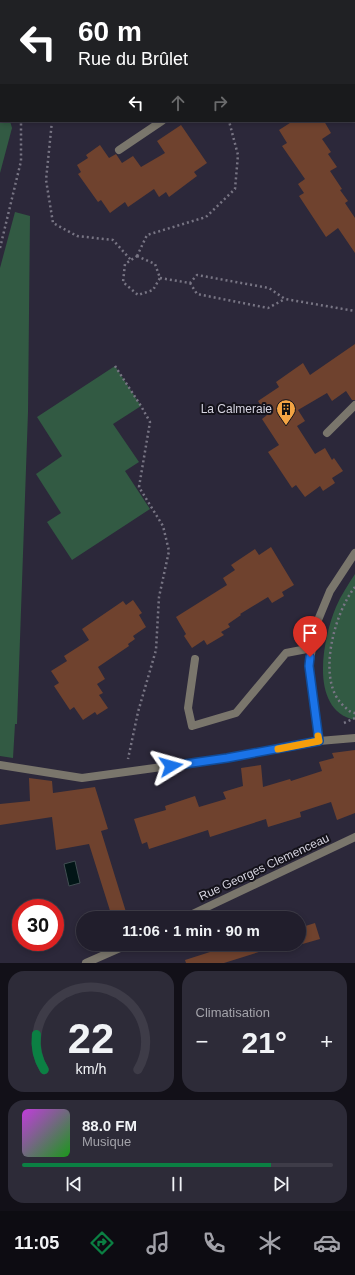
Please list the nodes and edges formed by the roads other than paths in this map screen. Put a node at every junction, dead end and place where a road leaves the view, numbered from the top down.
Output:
1 (160, 122) edge
2 (118, 150) dead end
3 (355, 405) edge
4 (327, 433) dead end
5 (355, 553) edge
6 (312, 648) junction
7 (195, 659) dead end
8 (355, 738) edge
9 (319, 741) junction
10 (0, 765) edge
11 (355, 837) edge
12 (199, 911) edge
13 (113, 951) edge
14 (86, 963) edge

1 - 2 street
3 - 4 street
5 - 6 street
6 - 7 street
6 - 9 street
8 - 9 street
9 - 10 street
11 - 12 street, Rue Georges Clemenceau
13 - 14 street

